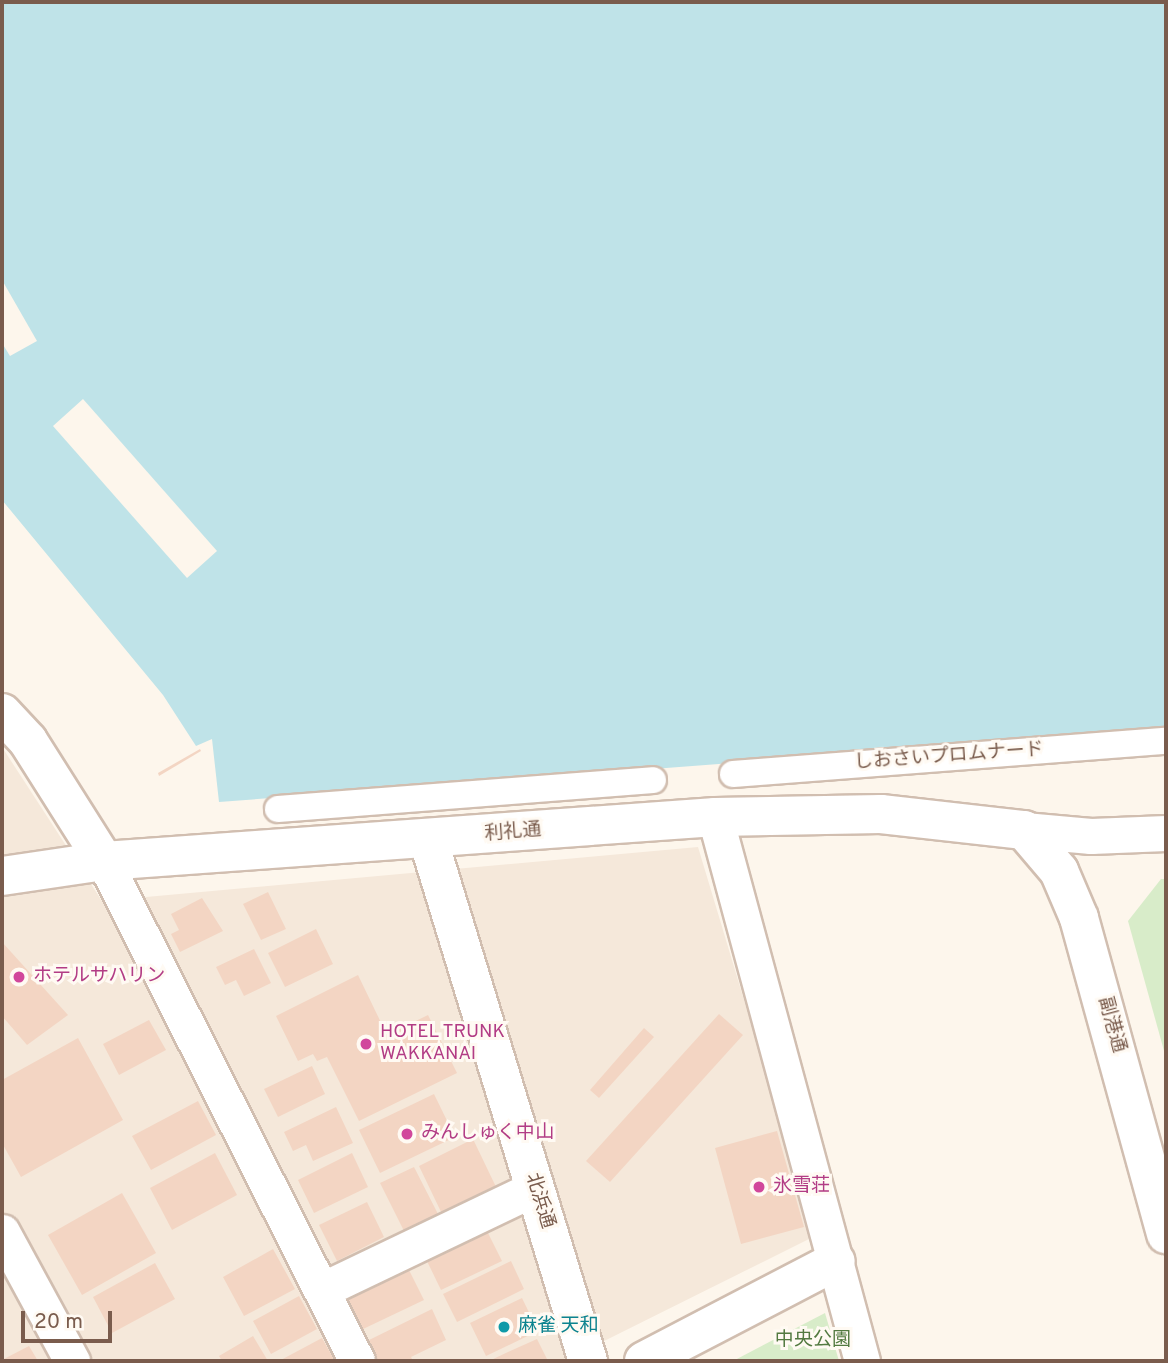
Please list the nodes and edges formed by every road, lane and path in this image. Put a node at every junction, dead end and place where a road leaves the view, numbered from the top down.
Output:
1 (2, 713) edge
2 (1166, 741) edge
3 (723, 774) dead end
4 (653, 780) dead end
5 (278, 809) dead end
6 (715, 817) junction
7 (1024, 830) junction
8 (1166, 832) edge
9 (428, 839) junction
10 (104, 861) junction
11 (2, 876) edge
12 (535, 1188) junction
13 (1161, 1192) edge
14 (2, 1232) edge
15 (1166, 1234) edge
16 (836, 1261) junction
17 (322, 1290) junction
18 (72, 1361) edge
19 (357, 1361) edge
20 (587, 1361) edge
21 (644, 1361) edge
22 (862, 1361) edge

1 - 10 street
2 - 3 street, しおさいプロムナード
4 - 5 street
6 - 7 street, 利礼通
6 - 9 street, 利礼通
6 - 16 street
7 - 8 street
7 - 13 street, 副港通
9 - 10 street, 利礼通
9 - 12 street, 北浜通
10 - 11 street, 利礼通
10 - 17 street
12 - 17 street
12 - 20 street, 北浜通
13 - 15 street, 副港通
14 - 18 street
16 - 21 street
16 - 22 street
17 - 19 street

